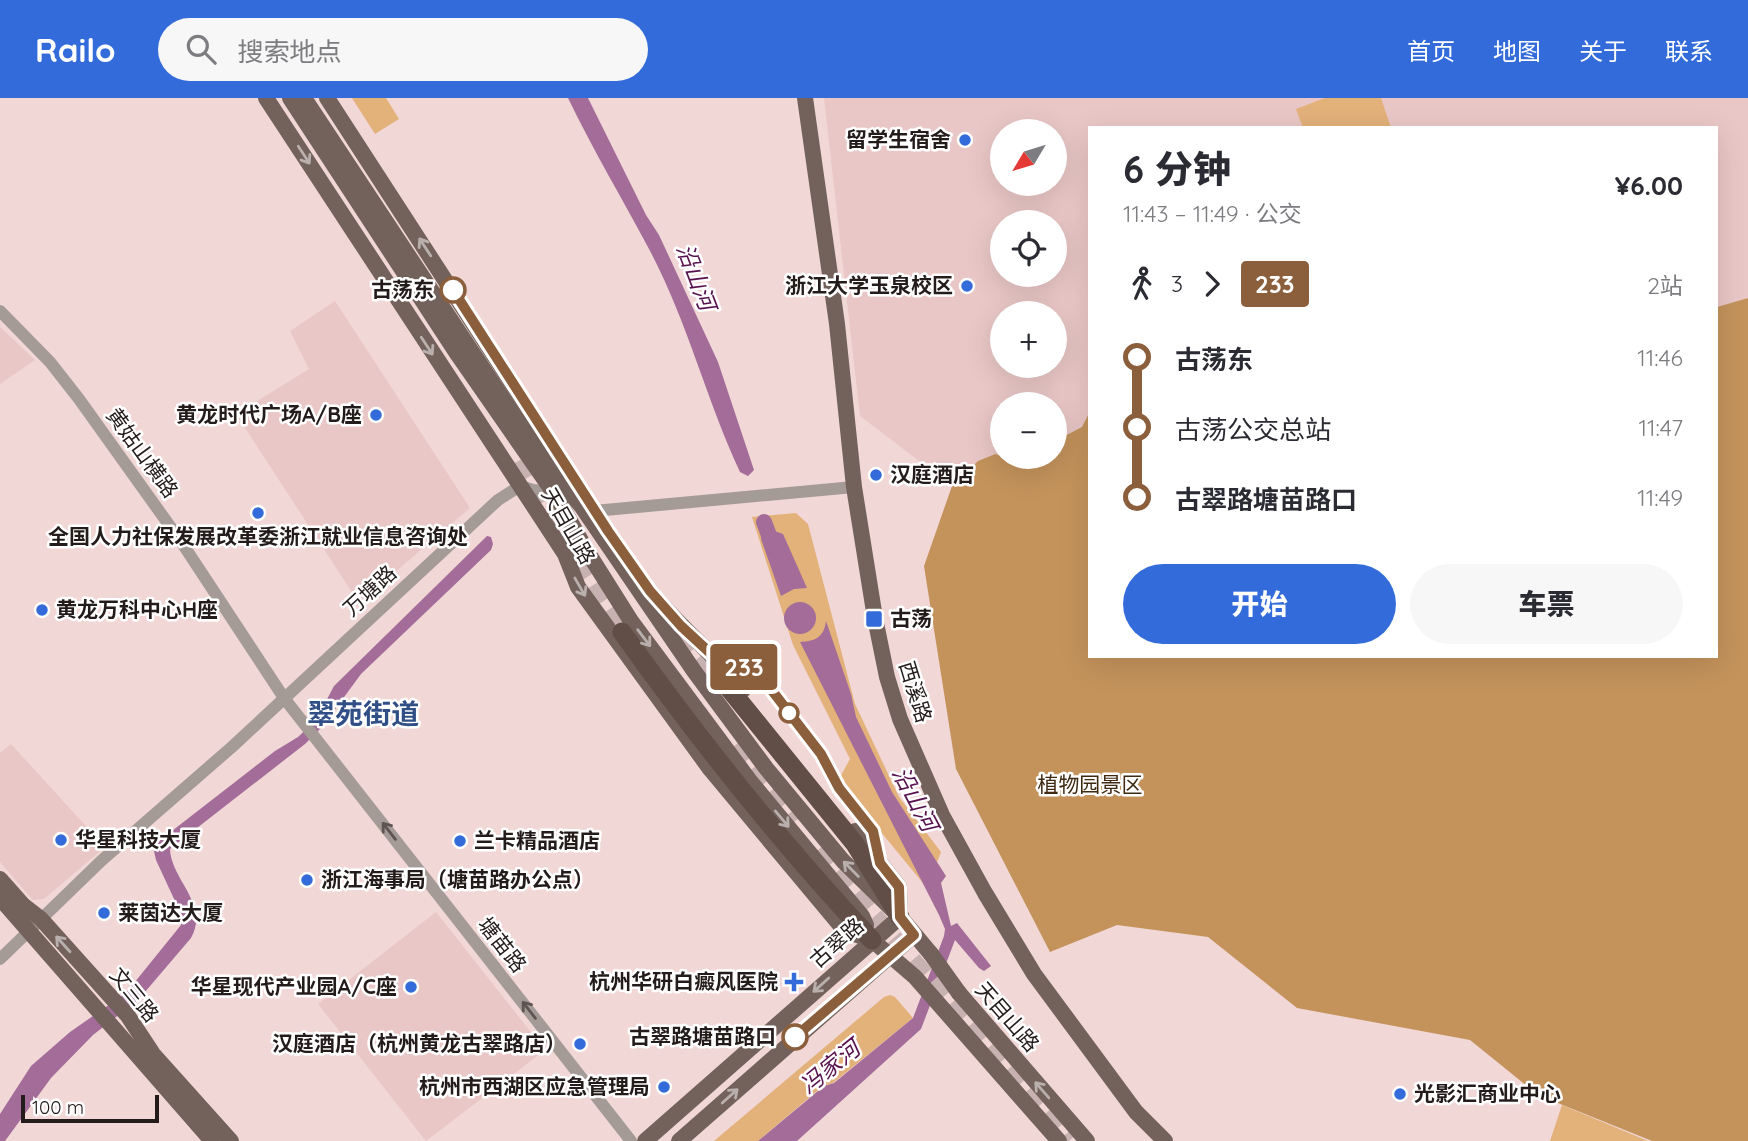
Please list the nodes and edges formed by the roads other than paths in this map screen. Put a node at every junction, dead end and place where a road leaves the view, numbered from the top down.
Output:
1 (267, 98) edge
2 (290, 98) edge
3 (304, 98) edge
4 (327, 98) edge
5 (805, 98) edge
6 (0, 311) edge
7 (520, 486) junction
8 (854, 486) junction
9 (556, 496) junction
10 (588, 509) junction
11 (622, 632) tunnel mouth
12 (723, 681) tunnel mouth
13 (284, 698) junction
14 (0, 879) edge
15 (0, 898) edge
16 (900, 917) junction
17 (35, 925) junction
18 (914, 935) junction
19 (872, 940) junction
20 (890, 955) junction
21 (0, 958) edge
22 (212, 1141) edge
23 (231, 1141) edge
24 (631, 1141) edge
25 (645, 1141) edge
26 (679, 1141) edge
27 (1059, 1141) edge
28 (1087, 1141) edge
29 (1166, 1141) edge

1 -> 7 main road, 天目山路
2 - 9 main road, 天目山路
3 - 10 main road, 天目山路
10 -> 4 main road, 天目山路
5 - 8 main road, 西溪路
6 - 13 street, 黄姑山横路
7 - 9 street
7 - 13 street, 万塘路
7 -> 19 main road, 天目山路
8 - 10 street
8 - 29 main road, 西溪路
9 - 10 street
9 -> 19 main road, 天目山路
16 -> 10 main road, 天目山路
10 - 16 main road, 天目山路
11 - 19 highway
12 - 16 highway
13 - 17 street, 万塘路
24 -> 13 street, 塘苗路
14 - 17 main road, 文三路
15 - 17 main road, 文三路
16 - 18 main road, 天目山路
16 - 19 main road, 古翠路
17 - 21 street, 万塘路
17 - 22 main road, 文三路
23 -> 17 main road, 文三路
18 - 20 main road, 古翠路
28 -> 18 main road, 天目山路, bridge
19 - 20 main road, 天目山路
19 -> 25 main road, 古翠路
26 -> 20 main road, 古翠路
20 - 27 main road, 天目山路

